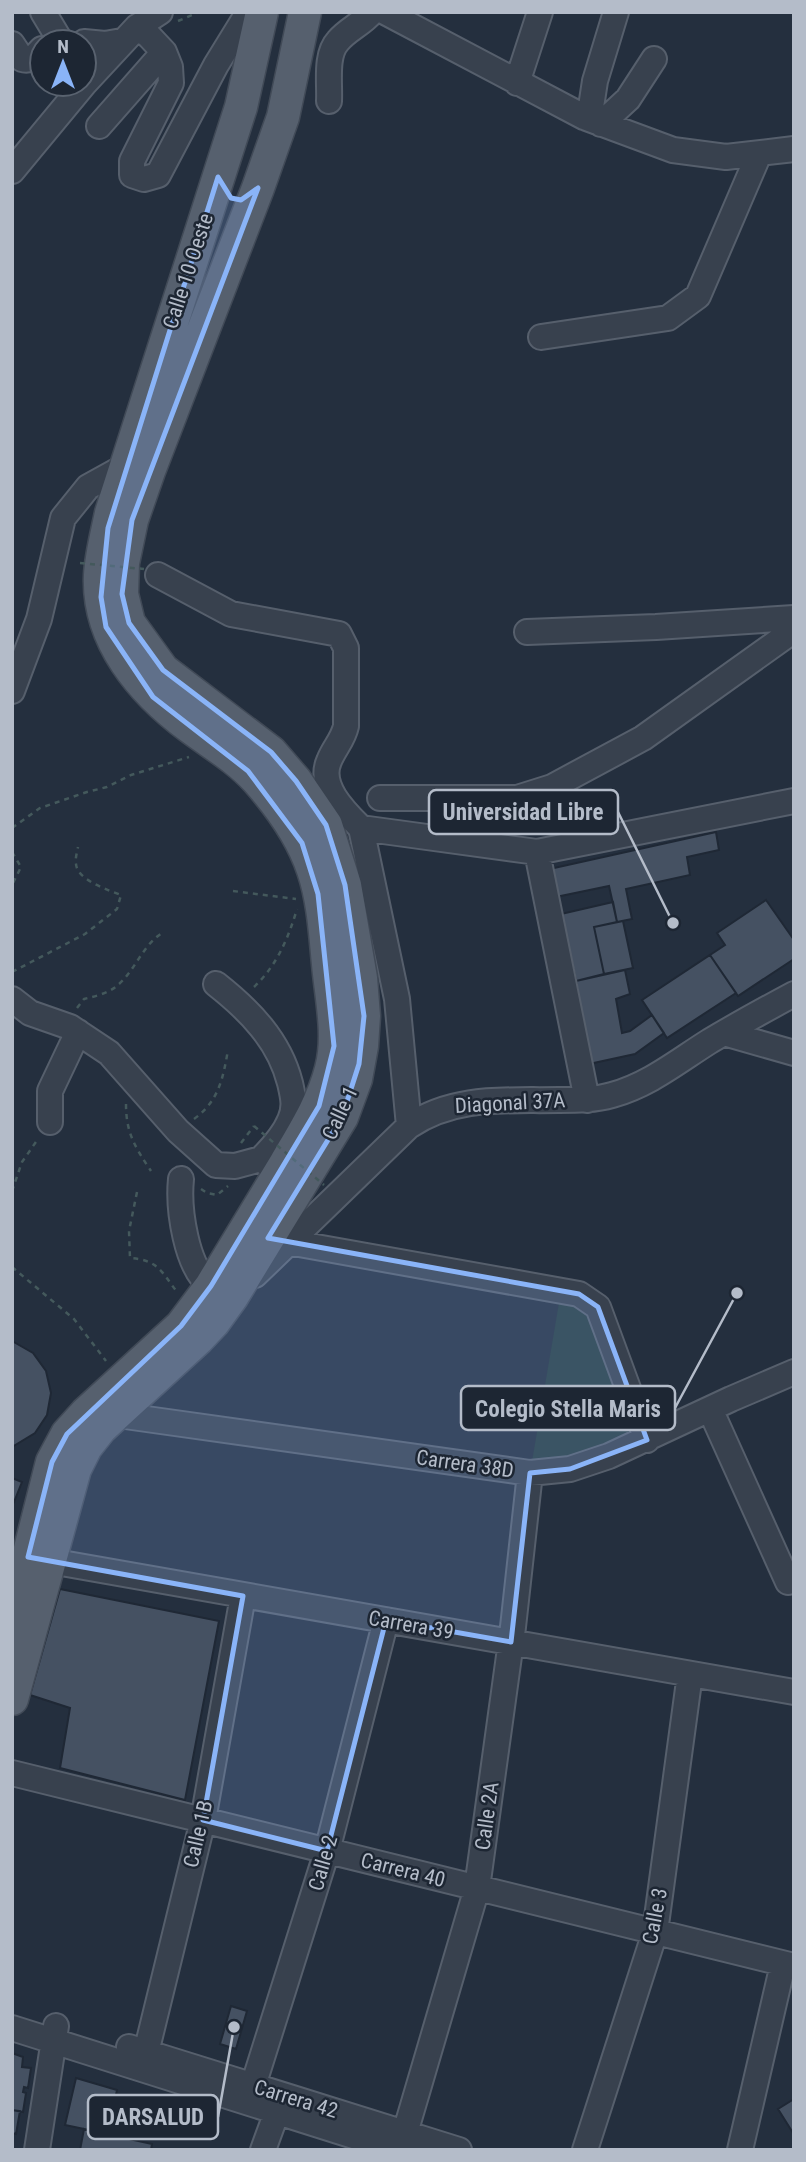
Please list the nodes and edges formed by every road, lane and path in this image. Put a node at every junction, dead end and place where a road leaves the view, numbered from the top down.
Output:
1 (160, 12) edge
2 (305, 12) edge
3 (372, 12) edge
4 (385, 12) edge
5 (540, 12) edge
6 (616, 12) edge
7 (254, 16) edge
8 (129, 34) junction
9 (98, 43) edge
10 (12, 44) edge
11 (164, 52) junction
12 (654, 58) dead end
13 (28, 60) edge
14 (98, 67) edge
15 (517, 83) junction
16 (70, 98) edge
17 (329, 101) dead end
18 (593, 121) junction
19 (99, 126) dead end
20 (794, 149) edge
21 (760, 154) junction
22 (12, 171) edge
23 (218, 177) junction
24 (258, 188) junction
25 (541, 337) dead end
26 (126, 466) junction
27 (112, 534) junction
28 (80, 563) dead end
29 (95, 566) dead end
30 (151, 572) joint
31 (794, 618) edge
32 (794, 630) edge
33 (527, 632) dead end
34 (12, 691) edge
35 (197, 754) dead end
36 (380, 798) dead end
37 (794, 801) edge
38 (12, 828) edge
39 (361, 828) junction
40 (78, 847) dead end
41 (12, 852) edge
42 (537, 852) junction
43 (12, 885) edge
44 (233, 891) dead end
45 (162, 933) dead end
46 (13, 970) edge
47 (216, 984) dead end
48 (794, 994) edge
49 (239, 1002) junction
50 (18, 1012) edge
51 (74, 1030) junction
52 (724, 1033) junction
53 (229, 1050) dead end
54 (794, 1052) edge
55 (134, 1081) junction
56 (587, 1100) junction
57 (50, 1122) joint
58 (409, 1126) junction
59 (178, 1131) junction
60 (242, 1142) dead end
61 (274, 1161) junction
62 (150, 1171) dead end
63 (14, 1177) edge
64 (181, 1179) dead end
65 (324, 1185) dead end
66 (12, 1191) edge
67 (137, 1192) dead end
68 (288, 1242) junction
69 (12, 1267) edge
70 (221, 1292) junction
71 (182, 1300) dead end
72 (108, 1363) dead end
73 (794, 1373) edge
74 (710, 1409) junction
75 (118, 1415) junction
76 (647, 1440) junction
77 (530, 1473) junction
78 (40, 1559) junction
79 (791, 1580) edge
80 (243, 1596) junction
81 (12, 1620) edge
82 (386, 1620) junction
83 (511, 1642) junction
84 (690, 1674) junction
85 (794, 1692) edge
86 (12, 1699) edge
87 (12, 1773) edge
88 (203, 1820) junction
89 (327, 1851) junction
90 (477, 1888) junction
91 (655, 1932) junction
92 (789, 1965) edge
93 (12, 2011) edge
94 (12, 2028) edge
95 (54, 2032) junction
96 (143, 2060) junction
97 (251, 2094) junction
98 (280, 2103) junction
99 (401, 2141) edge
100 (443, 2147) edge
101 (37, 2150) edge
102 (263, 2150) edge
103 (585, 2150) edge
104 (740, 2150) edge

1 - 8 street
2 - 24 main road, Calle 10 Oeste
3 - 17 street
4 - 15 street
5 - 15 street
6 - 18 street
7 - 11 street
7 - 23 main road, Calle 10 Oeste
8 - 9 street
8 - 11 street
8 - 14 street
10 - 13 street
11 - 19 street
12 - 18 street
15 - 18 street
16 - 22 street
18 - 21 street
20 - 21 street
21 - 25 street
23 - 24 main road
23 - 26 main road, Calle 10 Oeste
24 - 27 main road, Calle 10 Oeste
26 - 27 main road, Calle 10 Oeste
26 - 34 street
27 - 29 path
27 - 61 main road, Calle 1
27 - 70 main road, Calle 1
28 - 30 path, bridge
30 - 39 street
31 - 33 street
32 - 36 street
35 - 38 path
37 - 42 street
39 - 42 street
39 - 58 street
40 - 46 path
41 - 43 path
42 - 56 street
44 - 49 path
45 - 51 path
47 - 49 street
48 - 52 street, Diagonal 37A
49 - 61 street
50 - 51 street
51 - 55 street
51 - 57 street
52 - 54 street
52 - 56 street, Diagonal 37A
53 - 59 path
55 - 59 street
55 - 62 path
56 - 58 street, Diagonal 37A
57 - 63 path
58 - 68 street, Diagonal 37A
59 - 61 street
60 - 65 path, bridge
61 - 70 main road, Calle 1
63 - 66 path
64 - 70 street
67 - 71 path
68 - 70 street, Diagonal 37A
68 - 76 street
69 - 72 path
70 - 75 main road, Calle 1
70 - 78 main road, Calle 1
73 - 74 street, Carrera 38D
74 - 76 street, Carrera 38D
74 - 79 street
75 - 77 street, Carrera 38D
75 - 78 main road, Calle 1
76 - 77 street, Carrera 38D
77 - 83 street, Calle 2A
78 - 80 street, Carrera 39
78 - 81 main road, Calle 1
78 - 86 main road, Calle 1
80 - 82 street, Carrera 39
80 - 88 street, Calle 1B
82 - 83 street, Carrera 39
82 - 89 street, Calle 2
83 - 84 street, Carrera 39
83 - 90 street, Calle 2A
84 - 85 street, Carrera 39
84 - 91 street, Calle 3
87 - 88 street, Carrera 40
88 - 89 street, Carrera 40
88 - 96 street, Calle 1B
89 - 90 street, Carrera 40
89 - 97 street, Calle 2
90 - 91 street, Carrera 40
90 - 99 street, Calle 2A
91 - 92 street, Carrera 40
91 - 103 street, Calle 3
92 - 104 street
93 - 95 street, Carrera 42
94 - 95 street, Carrera 42
95 - 96 street, Carrera 42
95 - 101 street
96 - 97 street, Carrera 42
97 - 98 street, Carrera 42
98 - 99 street, Carrera 42
98 - 102 street
99 - 100 street, Carrera 42

